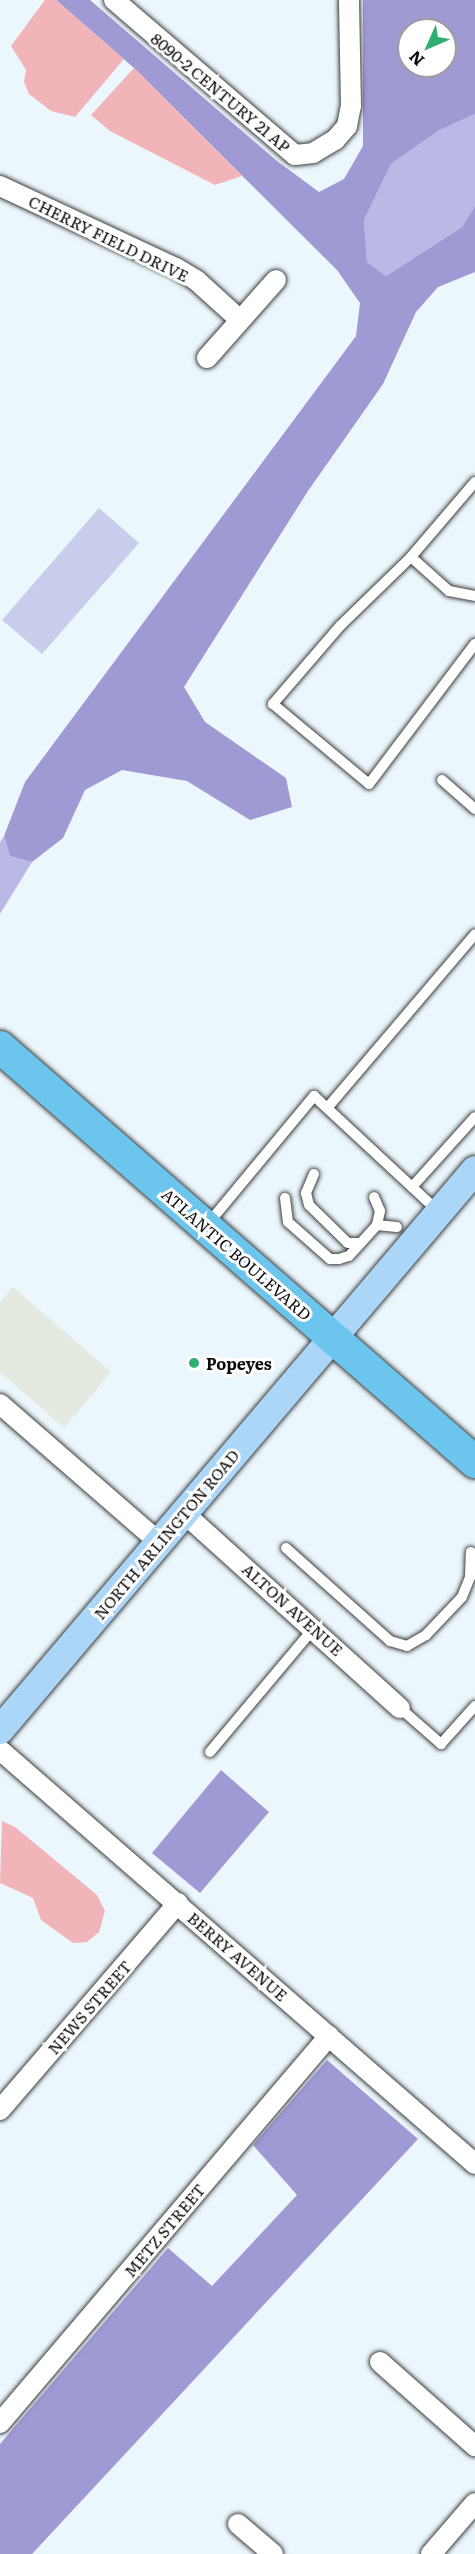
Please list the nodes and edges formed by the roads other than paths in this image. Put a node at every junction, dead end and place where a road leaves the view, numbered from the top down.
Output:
1 (114, 0) edge
2 (349, 0) edge
3 (0, 186) edge
4 (276, 280) dead end
5 (240, 320) junction
6 (207, 358) dead end
7 (475, 482) edge
8 (411, 557) junction
9 (475, 596) edge
10 (475, 644) edge
11 (442, 780) dead end
12 (475, 809) edge
13 (475, 934) edge
14 (0, 1047) edge
15 (328, 1107) junction
16 (475, 1117) edge
17 (475, 1170) edge
18 (314, 1174) dead end
19 (412, 1187) junction
20 (374, 1197) dead end
21 (285, 1198) dead end
22 (448, 1202) junction
23 (377, 1225) junction
24 (206, 1227) junction
25 (397, 1227) dead end
26 (360, 1243) junction
27 (333, 1338) junction
28 (0, 1404) edge
29 (475, 1462) edge
30 (184, 1512) junction
31 (159, 1542) junction
32 (286, 1548) dead end
33 (471, 1552) dead end
34 (314, 1628) junction
35 (475, 1706) edge
36 (400, 1708) joint
37 (0, 1730) edge
38 (0, 1750) edge
39 (210, 1752) dead end
40 (178, 1903) junction
41 (329, 2037) junction
42 (0, 2110) edge
43 (475, 2164) edge
44 (380, 2362) dead end
45 (0, 2423) edge
46 (475, 2446) edge
47 (475, 2503) edge
48 (238, 2524) dead end
49 (273, 2554) edge
50 (431, 2554) edge

1 - 2 street, 8090-2 CENTURY 21 AP
3 - 5 street, CHERRY FIELD DRIVE
4 - 5 street
5 - 6 street
7 - 8 lane
8 - 9 lane
8 - 10 lane
11 - 12 lane
13 - 15 lane
14 - 24 main road, ATLANTIC BOULEVARD
15 - 19 lane
15 - 24 lane
16 - 19 lane
17 - 22 main road, NORTH ARLINGTON ROAD
18 - 26 lane
19 - 22 lane
20 - 23 lane
21 - 26 lane
22 - 27 main road, NORTH ARLINGTON ROAD
23 - 25 lane
23 - 26 lane
24 - 27 main road, ATLANTIC BOULEVARD
27 - 29 main road, ATLANTIC BOULEVARD
27 - 30 main road, NORTH ARLINGTON ROAD
28 - 31 street
30 - 31 main road, NORTH ARLINGTON ROAD
30 - 34 street, ALTON AVENUE
31 - 37 main road, NORTH ARLINGTON ROAD
32 - 33 lane
34 - 36 street, ALTON AVENUE
34 - 39 lane
35 - 36 lane
38 - 40 street, BERRY AVENUE
40 - 41 street, BERRY AVENUE
40 - 42 street, NEWS STREET
41 - 43 street, BERRY AVENUE
41 - 45 street, METZ STREET
44 - 46 street
47 - 50 street
48 - 49 street

